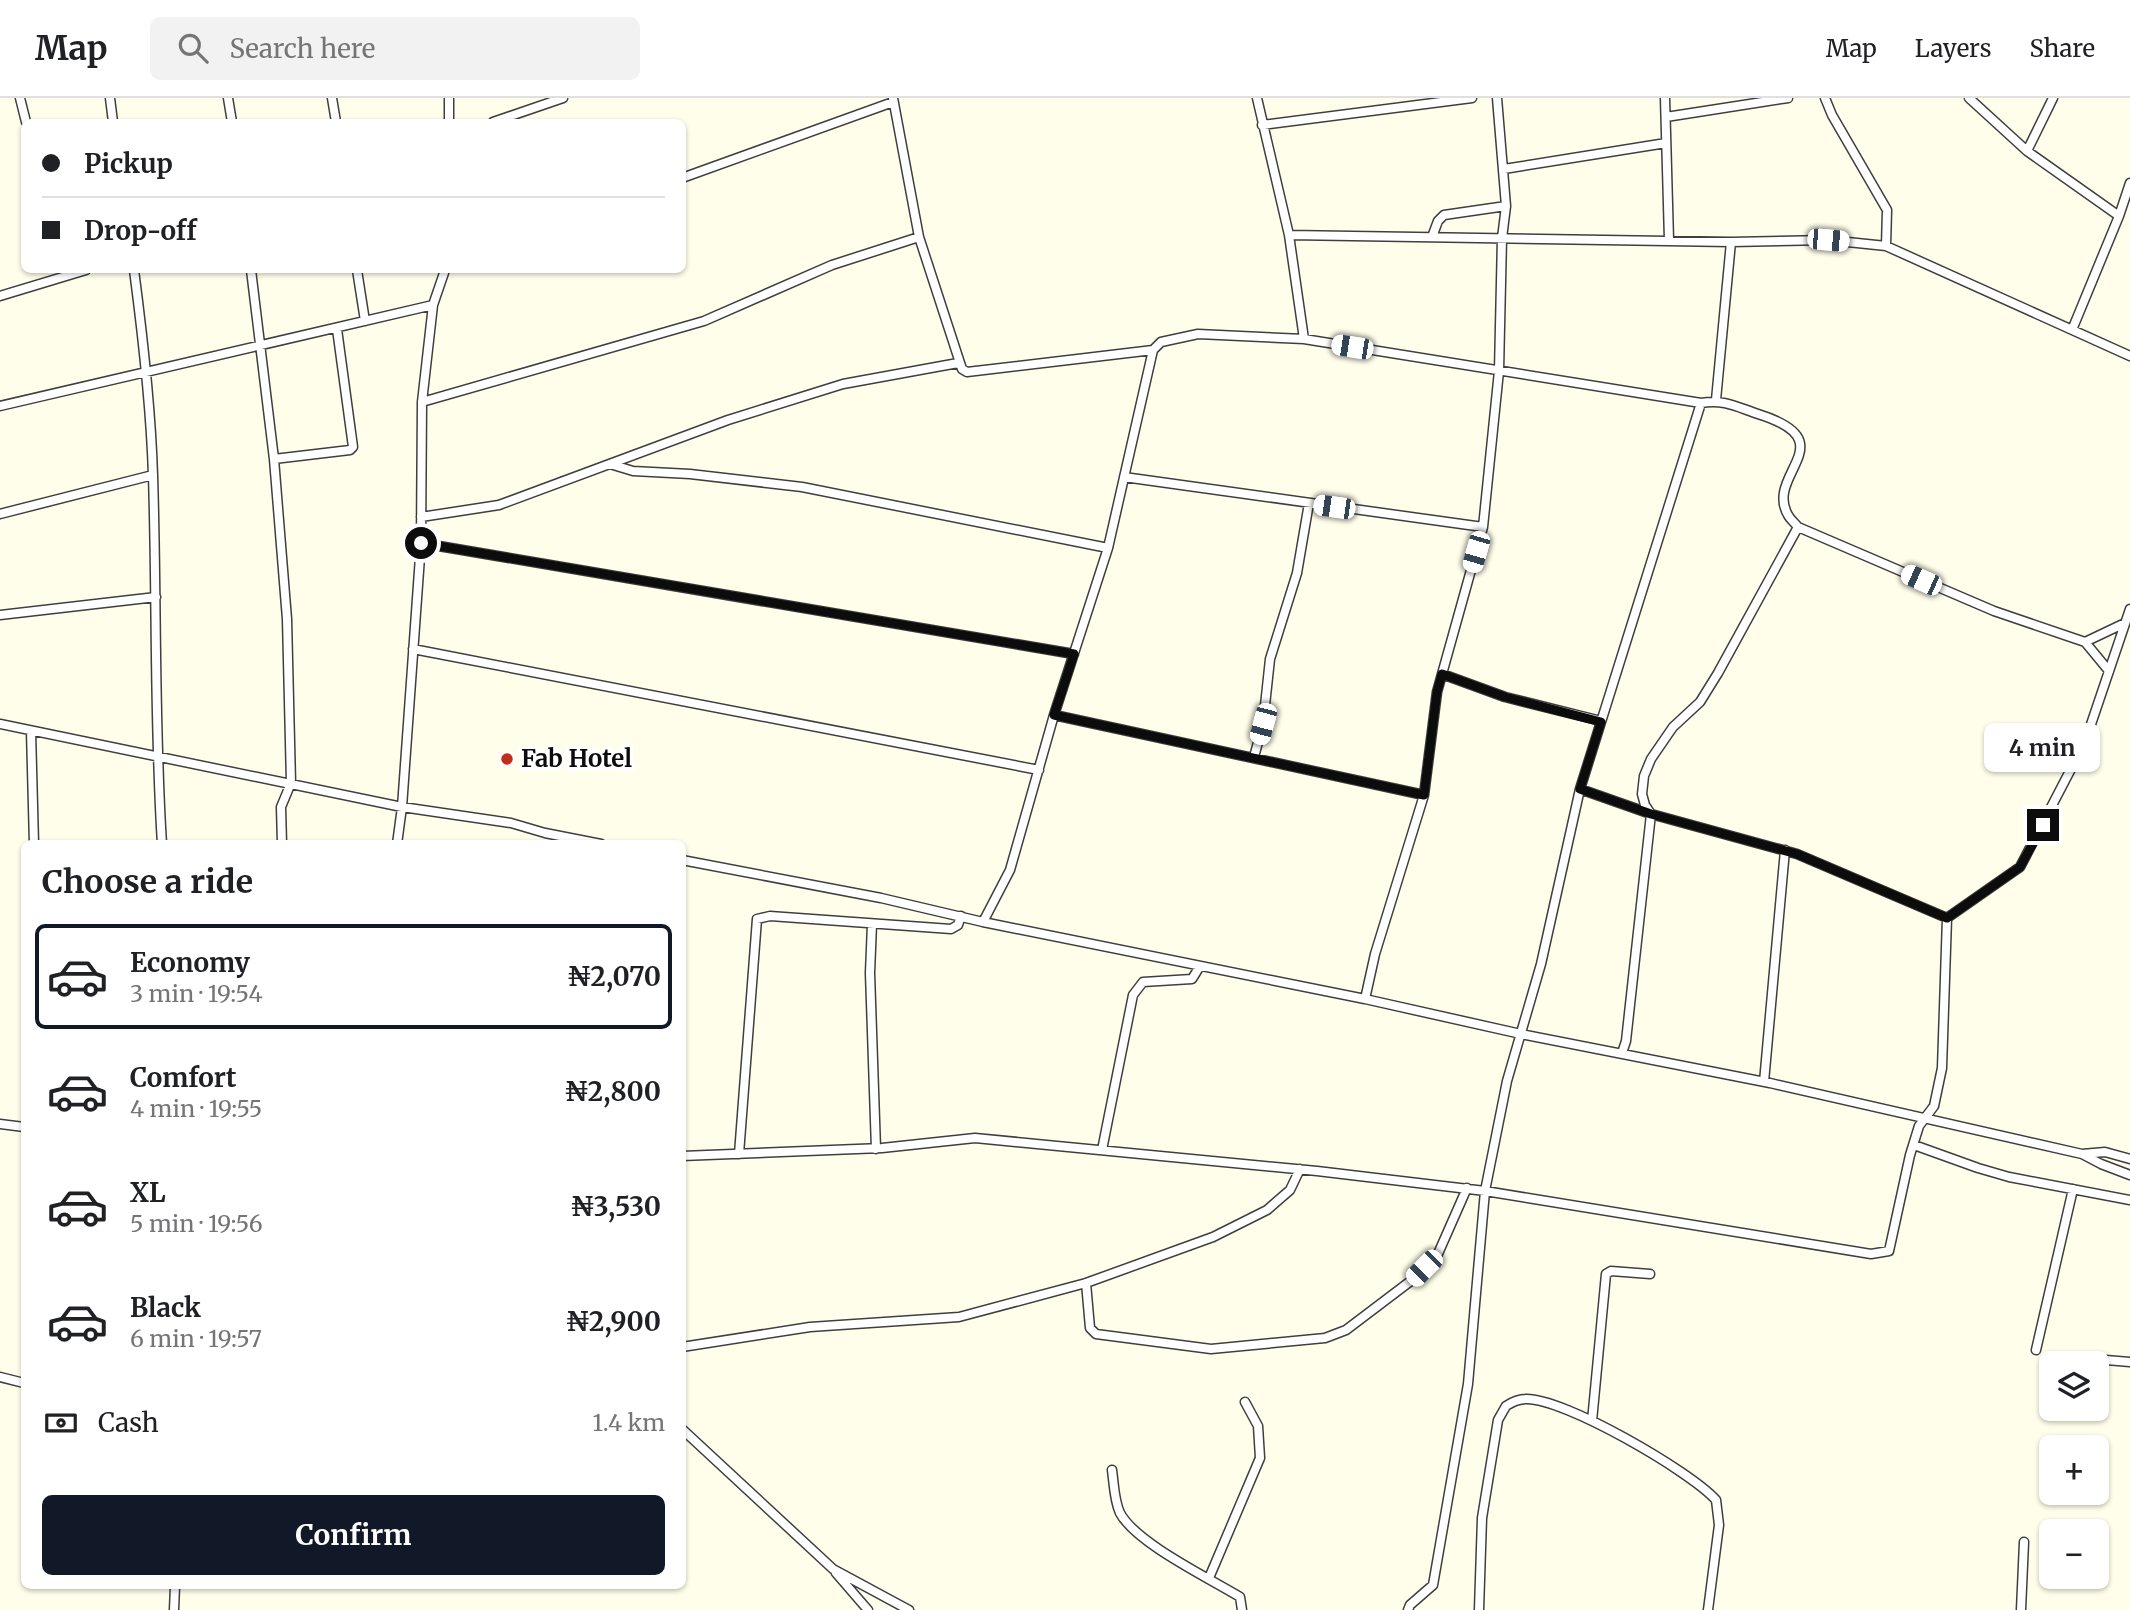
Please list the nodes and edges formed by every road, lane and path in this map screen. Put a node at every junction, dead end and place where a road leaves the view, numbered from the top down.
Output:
1 (20, 98) edge
2 (110, 98) edge
3 (228, 98) edge
4 (332, 98) edge
5 (449, 98) edge
6 (563, 98) edge
7 (1257, 98) edge
8 (1472, 98) edge
9 (1497, 98) edge
10 (1665, 98) edge
11 (1788, 98) edge
12 (1825, 98) edge
13 (1969, 98) edge
14 (2053, 98) edge
15 (893, 100) edge
16 (1666, 117) junction
17 (25, 119) edge
18 (113, 119) edge
19 (232, 119) edge
20 (336, 119) edge
21 (450, 119) edge
22 (502, 119) edge
23 (1262, 125) junction
24 (1666, 143) junction
25 (2027, 151) junction
26 (1504, 169) junction
27 (686, 177) edge
28 (2130, 183) edge
29 (1506, 206) junction
30 (2119, 216) junction
31 (1289, 235) junction
32 (919, 237) junction
33 (1433, 237) junction
34 (1503, 238) junction
35 (1669, 240) junction
36 (1731, 242) junction
37 (1886, 246) junction
38 (62, 273) edge
39 (134, 273) edge
40 (251, 273) edge
41 (357, 273) edge
42 (444, 273) edge
43 (0, 296) edge
44 (433, 305) junction
45 (365, 321) junction
46 (337, 329) junction
47 (2072, 330) junction
48 (1304, 339) junction
49 (260, 346) junction
50 (1153, 349) junction
51 (2130, 356) edge
52 (958, 363) junction
53 (147, 371) junction
54 (1499, 371) junction
55 (1716, 400) junction
56 (422, 402) junction
57 (1701, 403) junction
58 (0, 406) edge
59 (274, 459) junction
60 (610, 464) junction
61 (153, 475) junction
62 (1124, 477) junction
63 (1309, 503) junction
64 (0, 514) edge
65 (421, 517) junction
66 (1483, 527) junction
67 (1798, 527) junction
68 (421, 543) junction
69 (1108, 548) junction
70 (156, 597) junction
71 (2130, 609) edge
72 (0, 615) edge
73 (2125, 623) junction
74 (2085, 642) junction
75 (413, 649) junction
76 (1074, 654) junction
77 (2109, 671) junction
78 (1442, 674) junction
79 (1054, 715) junction
80 (1601, 722) junction
81 (0, 724) edge
82 (31, 731) junction
83 (156, 755) junction
84 (1254, 757) junction
85 (1039, 770) junction
86 (291, 783) junction
87 (1580, 789) junction
88 (1424, 795) junction
89 (402, 807) junction
90 (1651, 814) junction
91 (34, 840) edge
92 (162, 840) edge
93 (282, 840) edge
94 (398, 840) edge
95 (581, 840) edge
96 (1785, 850) junction
97 (686, 861) edge
98 (961, 916) junction
99 (1947, 918) junction
100 (983, 922) junction
101 (872, 924) junction
102 (1200, 965) junction
103 (1365, 999) junction
104 (1521, 1034) junction
105 (1622, 1053) junction
106 (1764, 1082) junction
107 (1926, 1117) junction
108 (0, 1124) edge
109 (21, 1127) edge
110 (1914, 1145) junction
111 (876, 1149) junction
112 (1102, 1150) junction
113 (739, 1154) junction
114 (2082, 1154) junction
115 (686, 1156) edge
116 (2130, 1159) edge
117 (1300, 1169) junction
118 (2130, 1175) edge
119 (1468, 1188) junction
120 (2073, 1189) junction
121 (1485, 1191) junction
122 (2130, 1200) edge
123 (1650, 1273) dead end
124 (1086, 1283) junction
125 (686, 1346) edge
126 (2036, 1350) dead end
127 (2109, 1360) edge
128 (2130, 1362) edge
129 (0, 1377) edge
130 (21, 1382) edge
131 (1245, 1402) dead end
132 (1592, 1421) junction
133 (686, 1433) edge
134 (1112, 1470) dead end
135 (2024, 1542) dead end
136 (833, 1569) junction
137 (1209, 1578) junction
138 (175, 1589) edge
139 (174, 1610) edge
140 (868, 1610) edge
141 (909, 1610) edge
142 (1242, 1610) edge
143 (1408, 1610) edge
144 (1479, 1610) edge
145 (1708, 1610) edge
146 (2021, 1610) edge

1 - 17 street
2 - 18 street
3 - 19 street
4 - 20 street
5 - 21 street
6 - 22 street
7 - 23 street
8 - 23 street
9 - 26 street
10 - 16 street
11 - 16 street
12 - 37 street
13 - 25 street
14 - 25 street
15 - 27 street
15 - 32 street
16 - 24 street
23 - 31 street
24 - 26 street
24 - 35 street
25 - 30 street
26 - 29 street
28 - 30 street
29 - 33 street
29 - 34 street
30 - 47 street
31 - 33 street
31 - 48 street
32 - 52 street
32 - 56 street
33 - 34 street
34 - 35 street
34 - 54 street
35 - 36 street
36 - 37 street
36 - 55 street
37 - 47 street
38 - 43 street
39 - 53 street
40 - 49 street
41 - 45 street
42 - 44 street
44 - 45 street
44 - 56 street
45 - 46 street
46 - 49 street
46 - 59 street
47 - 51 street
48 - 50 street
48 - 54 street
49 - 53 street
49 - 59 street
50 - 52 street
50 - 62 street
52 - 60 street
53 - 58 street
53 - 61 street
54 - 57 street
54 - 66 street
55 - 57 street
55 - 67 street
56 - 65 street
57 - 80 street
59 - 86 street
60 - 65 street
60 - 69 street
61 - 64 street
61 - 70 street
62 - 63 street
62 - 69 street
63 - 66 street
63 - 84 street
65 - 68 street
66 - 78 street
67 - 74 street
67 - 90 street
68 - 75 street
68 - 76 street
69 - 76 street
70 - 72 street
70 - 83 street
71 - 73 street
73 - 74 street
73 - 77 street
74 - 77 street
75 - 85 street
75 - 89 street
76 - 79 street
77 - 99 street
78 - 80 street
78 - 88 street
79 - 84 street
79 - 85 street
80 - 87 street
81 - 82 street
82 - 83 street
82 - 91 street
83 - 86 street
83 - 92 street
84 - 88 street
85 - 100 street
86 - 89 street
86 - 93 street
87 - 90 street
87 - 104 street
88 - 103 street
89 - 94 street
89 - 95 street
90 - 96 street
90 - 105 street
96 - 99 street
96 - 106 street
97 - 98 street
98 - 100 street
98 - 101 street
99 - 107 street
100 - 102 street
101 - 111 street
101 - 113 street
102 - 103 street
102 - 112 street
103 - 104 street
104 - 105 street
104 - 121 street
105 - 106 street
106 - 107 street
107 - 110 street
107 - 114 street
108 - 109 street
110 - 120 street
110 - 121 street
111 - 112 street
111 - 113 street
112 - 117 street
113 - 115 street
114 - 116 street
114 - 118 street
117 - 119 street
117 - 124 street
119 - 121 street
119 - 124 street
120 - 122 street
120 - 126 street
121 - 143 street
123 - 132 street
124 - 125 street
127 - 128 street
129 - 130 street
131 - 137 street
132 - 144 street
132 - 145 street
133 - 136 street
134 - 137 street
135 - 146 street
136 - 140 street
136 - 141 street
137 - 142 street
138 - 139 street

